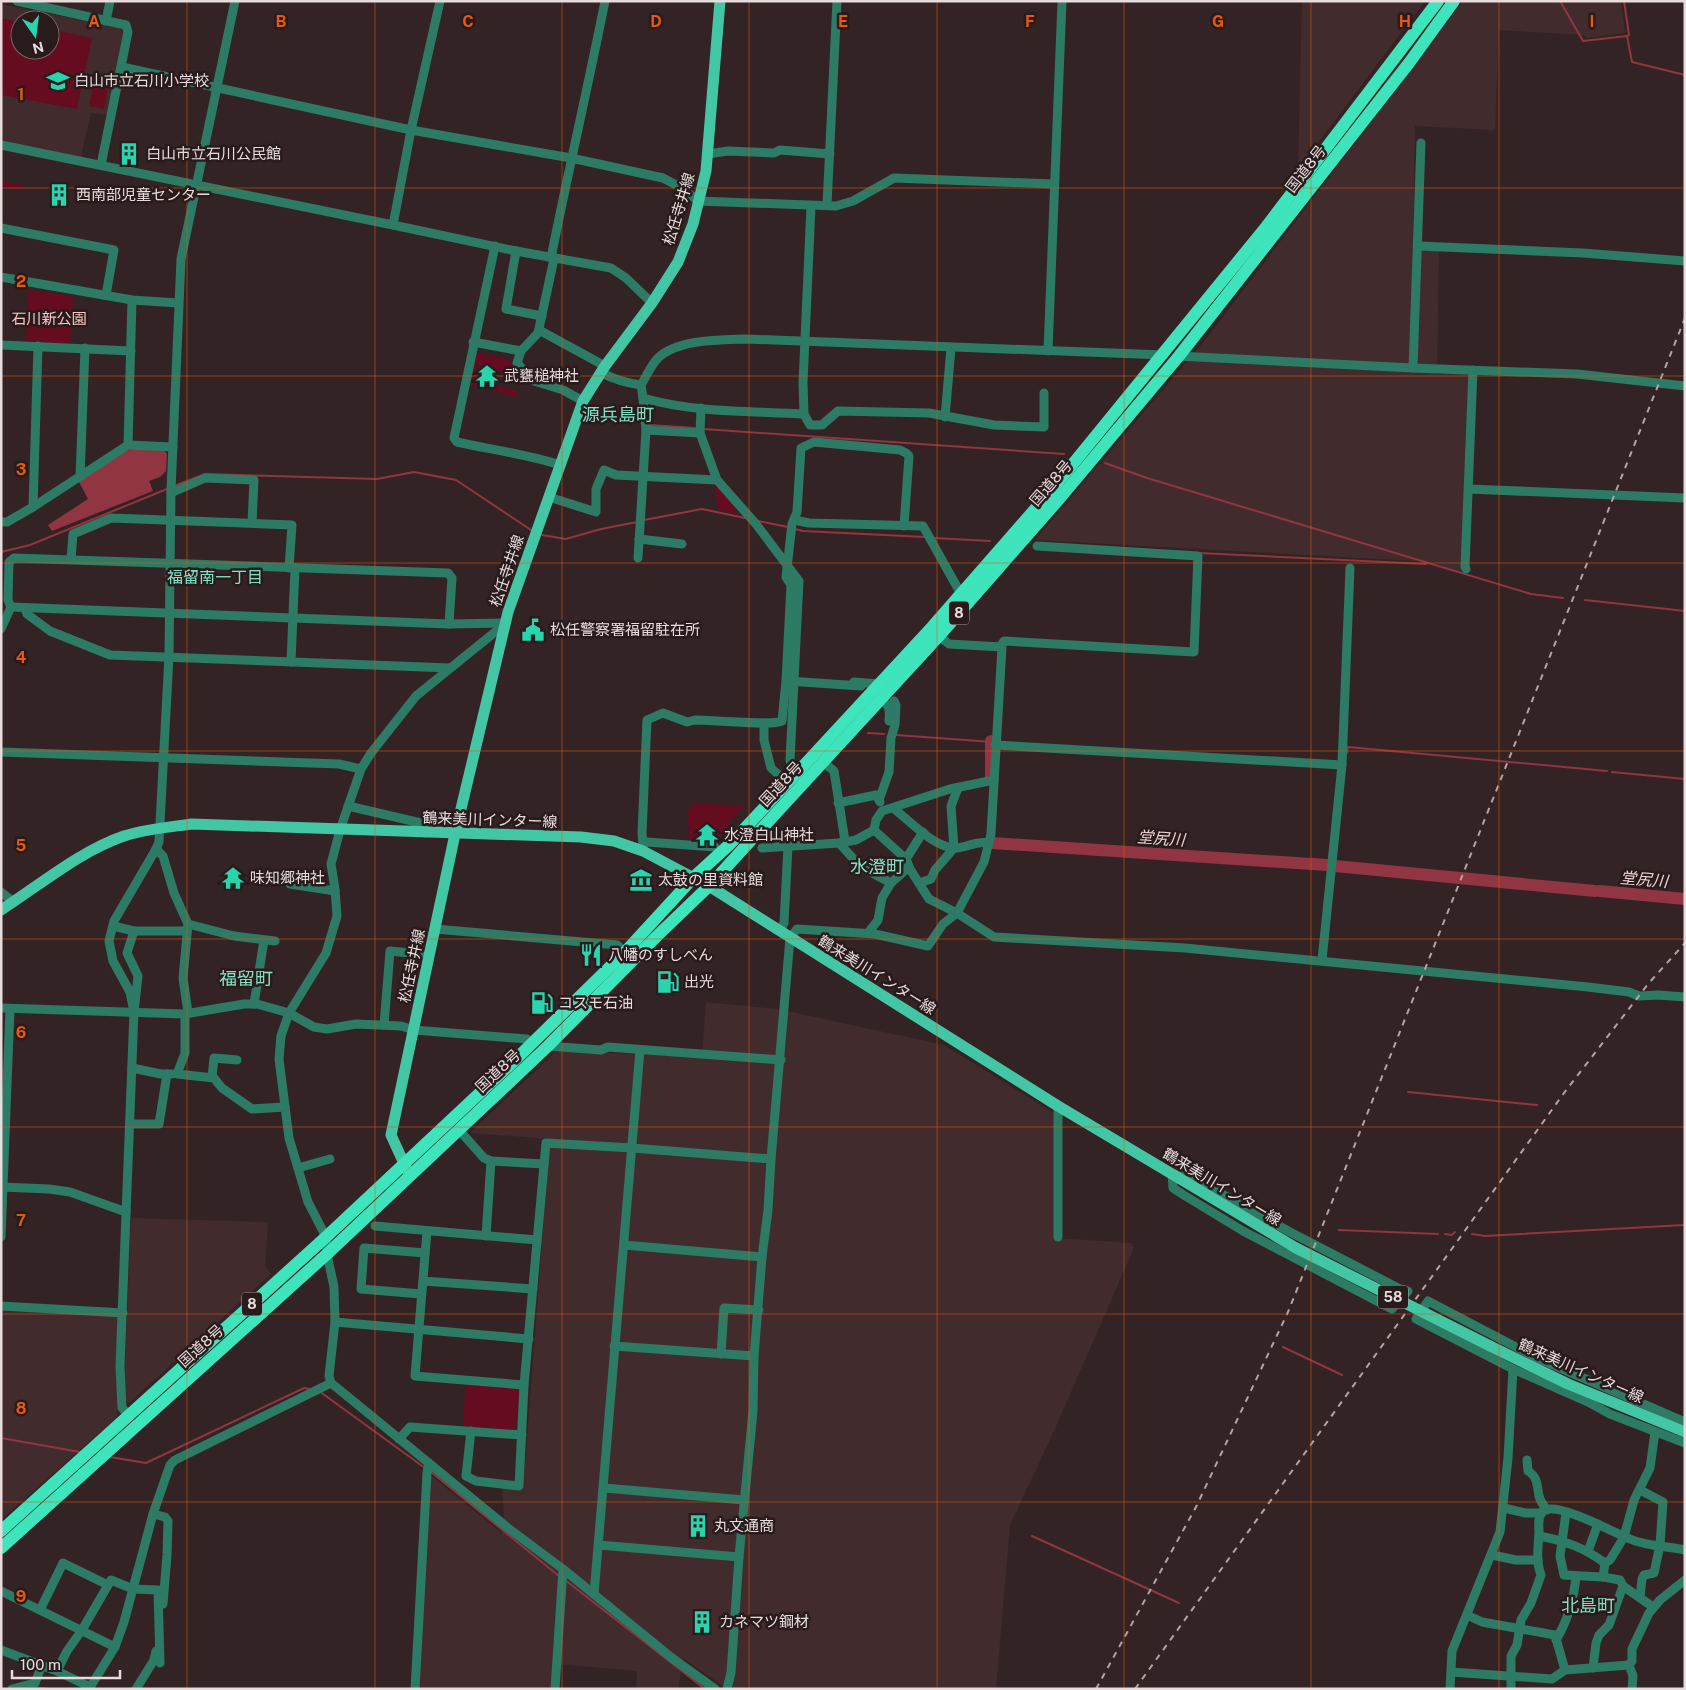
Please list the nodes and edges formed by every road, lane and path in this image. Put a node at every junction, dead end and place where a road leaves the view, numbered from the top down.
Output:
1 (110, 1) edge
2 (235, 1) edge
3 (440, 1) edge
4 (605, 1) edge
5 (720, 1) edge
6 (837, 1) edge
7 (1062, 1) edge
8 (1438, 1) edge
9 (1454, 1) edge
10 (15, 2) edge
11 (106, 20) junction
12 (122, 67) junction
13 (217, 87) junction
14 (411, 130) junction
15 (1420, 143) dead end
16 (1, 146) edge
17 (708, 154) junction
18 (830, 154) junction
19 (571, 158) junction
20 (102, 165) junction
21 (1054, 184) junction
22 (196, 185) junction
23 (698, 200) junction
24 (827, 205) junction
25 (811, 206) junction
26 (393, 225) junction
27 (1, 228) edge
28 (495, 246) junction
29 (1418, 246) junction
30 (516, 251) junction
31 (552, 258) junction
32 (1685, 261) edge
33 (1, 277) edge
34 (106, 295) junction
35 (132, 300) junction
36 (178, 303) junction
37 (652, 303) junction
38 (542, 316) junction
39 (539, 330) junction
40 (804, 340) junction
41 (473, 342) junction
42 (1, 345) edge
43 (38, 346) junction
44 (85, 348) junction
45 (951, 348) junction
46 (131, 351) junction
47 (521, 351) junction
48 (1048, 351) junction
49 (1163, 355) junction
50 (1179, 356) junction
51 (1413, 368) junction
52 (602, 369) junction
53 (1473, 370) junction
54 (641, 385) junction
55 (1685, 386) edge
56 (1044, 393) dead end
57 (643, 398) junction
58 (583, 401) junction
59 (701, 408) junction
60 (804, 414) junction
61 (945, 417) junction
62 (646, 430) junction
63 (700, 434) junction
64 (128, 445) junction
65 (173, 447) junction
66 (560, 465) junction
67 (80, 477) junction
68 (643, 477) junction
69 (718, 480) junction
70 (171, 489) junction
71 (1469, 489) junction
72 (549, 497) junction
73 (1685, 498) edge
74 (33, 507) junction
75 (171, 520) junction
76 (1, 522) edge
77 (252, 523) junction
78 (792, 526) junction
79 (904, 526) junction
80 (639, 539) junction
81 (682, 544) dead end
82 (1037, 546) dead end
83 (638, 558) dead end
84 (71, 559) junction
85 (171, 564) junction
86 (787, 565) junction
87 (292, 568) junction
88 (1350, 568) dead end
89 (1466, 569) dead end
90 (961, 594) junction
91 (12, 607) junction
92 (25, 608) junction
93 (169, 614) junction
94 (293, 618) junction
95 (449, 624) junction
96 (506, 624) junction
97 (1, 629) edge
98 (939, 636) junction
99 (1000, 647) junction
100 (169, 656) junction
101 (292, 662) junction
102 (450, 668) junction
103 (790, 682) junction
104 (815, 683) junction
105 (879, 684) junction
106 (861, 686) dead end
107 (880, 699) junction
108 (894, 701) dead end
109 (764, 723) junction
110 (891, 738) junction
111 (995, 745) junction
112 (1, 752) edge
113 (162, 759) junction
114 (823, 762) junction
115 (1342, 765) junction
116 (362, 769) junction
117 (791, 779) junction
118 (994, 780) junction
119 (958, 788) junction
120 (879, 800) junction
121 (838, 803) junction
122 (348, 806) junction
123 (888, 809) junction
124 (160, 828) junction
125 (340, 830) junction
126 (874, 830) junction
127 (922, 832) junction
128 (425, 833) junction
129 (455, 834) junction
130 (842, 842) junction
131 (989, 843) junction
132 (788, 846) junction
133 (640, 847) junction
134 (715, 847) dead end
135 (762, 848) dead end
136 (954, 848) junction
137 (156, 849) junction
138 (908, 863) junction
139 (694, 877) junction
140 (891, 883) junction
141 (919, 883) junction
142 (290, 884) dead end
143 (709, 886) junction
144 (335, 891) junction
145 (1, 892) edge
146 (14, 902) junction
147 (1, 910) edge
148 (956, 913) junction
149 (113, 926) junction
150 (187, 928) junction
151 (435, 929) junction
152 (780, 930) junction
153 (134, 931) junction
154 (868, 933) junction
155 (790, 938) junction
156 (264, 940) junction
157 (275, 941) dead end
158 (625, 952) junction
159 (429, 955) junction
160 (1322, 960) junction
161 (1685, 997) edge
162 (254, 1004) junction
163 (6, 1008) edge
164 (134, 1012) junction
165 (187, 1014) junction
166 (289, 1014) junction
167 (384, 1026) junction
168 (414, 1030) junction
169 (527, 1038) dead end
170 (562, 1041) dead end
171 (548, 1046) junction
172 (608, 1047) junction
173 (640, 1050) junction
174 (237, 1060) dead end
175 (781, 1060) junction
176 (132, 1068) junction
177 (167, 1074) junction
178 (177, 1074) junction
179 (212, 1077) junction
180 (285, 1106) junction
181 (1058, 1106) junction
182 (130, 1124) junction
183 (459, 1130) junction
184 (632, 1148) junction
185 (330, 1159) dead end
186 (771, 1159) junction
187 (491, 1161) junction
188 (404, 1164) junction
189 (544, 1164) junction
190 (298, 1168) junction
191 (1172, 1174) junction
192 (410, 1176) junction
193 (2, 1188) edge
194 (126, 1212) junction
195 (375, 1226) dead end
196 (427, 1231) junction
197 (486, 1236) junction
198 (1, 1237) edge
199 (1058, 1237) dead end
200 (326, 1238) junction
201 (537, 1240) junction
202 (624, 1246) junction
203 (425, 1253) junction
204 (327, 1254) junction
205 (762, 1257) junction
206 (423, 1281) junction
207 (532, 1289) junction
208 (422, 1294) junction
209 (1, 1306) edge
210 (759, 1310) junction
211 (123, 1313) junction
212 (335, 1322) junction
213 (419, 1330) junction
214 (530, 1339) junction
215 (614, 1346) junction
216 (721, 1354) junction
217 (754, 1356) junction
218 (1513, 1369) junction
219 (327, 1385) junction
220 (524, 1385) junction
221 (129, 1415) junction
222 (1685, 1422) edge
223 (471, 1431) junction
224 (1655, 1432) junction
225 (1685, 1432) edge
226 (522, 1435) junction
227 (399, 1439) junction
228 (1685, 1442) edge
229 (1527, 1460) dead end
230 (428, 1468) junction
231 (604, 1488) junction
232 (1640, 1490) junction
233 (744, 1500) junction
234 (1504, 1508) junction
235 (1544, 1512) junction
236 (1566, 1513) junction
237 (153, 1514) junction
238 (1598, 1524) junction
239 (1, 1531) edge
240 (1539, 1536) junction
241 (1624, 1537) junction
242 (1563, 1541) junction
243 (599, 1545) junction
244 (1660, 1545) junction
245 (1, 1548) edge
246 (1685, 1550) edge
247 (1588, 1551) junction
248 (1492, 1555) junction
249 (739, 1557) junction
250 (1538, 1560) junction
251 (1605, 1563) junction
252 (562, 1576) junction
253 (1576, 1576) junction
254 (1603, 1577) junction
255 (1685, 1580) edge
256 (108, 1585) junction
257 (1624, 1586) junction
258 (133, 1589) junction
259 (1, 1591) edge
260 (594, 1594) junction
261 (1640, 1598) junction
262 (1653, 1607) junction
263 (40, 1610) junction
264 (1467, 1615) junction
265 (1520, 1628) junction
266 (82, 1630) junction
267 (159, 1640) junction
268 (1556, 1640) junction
269 (115, 1647) junction
270 (1, 1650) edge
271 (160, 1663) dead end
272 (42, 1665) junction
273 (1629, 1665) junction
274 (1593, 1668) junction
275 (1565, 1670) junction
276 (57, 1671) junction
277 (1451, 1672) junction
278 (1510, 1677) junction
279 (90, 1688) edge
280 (12, 1689) edge
281 (136, 1689) edge
282 (415, 1689) edge
283 (555, 1689) edge
284 (715, 1689) edge
285 (727, 1689) edge
286 (1450, 1689) edge
287 (1511, 1689) edge
288 (1632, 1689) edge

1 - 11 street
2 - 13 street
3 - 14 street
4 - 19 street
5 - 17 main road, 松任寺井線
6 - 18 street
7 - 21 street
8 - 49 highway, 国道8号 / 8
9 - 50 highway, 国道8号 / 8
10 - 11 street
11 - 12 street
12 - 13 street
12 - 20 street
13 - 14 street
13 - 22 street
14 - 19 street
14 - 26 street
15 - 29 street
16 - 20 street
17 - 18 street
17 - 23 main road, 松任寺井線
18 - 24 street
19 - 23 street
19 - 31 street
20 - 22 street
21 - 24 street
21 - 48 street
22 - 26 street
22 - 36 street
23 - 25 street
23 - 37 main road, 松任寺井線
24 - 25 street
25 - 40 street
26 - 28 street
27 - 34 street
28 - 30 street
28 - 41 street
29 - 32 street
29 - 51 street
30 - 31 street
30 - 38 street
31 - 37 street
31 - 38 street
33 - 34 street
34 - 35 street
35 - 36 street
35 - 46 street
36 - 65 street
37 - 52 main road, 松任寺井線
38 - 39 street
39 - 47 street
39 - 52 street
40 - 45 street
40 - 54 street
40 - 60 street
41 - 47 street
41 - 66 street
42 - 43 street
43 - 44 street
43 - 74 street
44 - 46 street
44 - 67 street
45 - 48 street
45 - 61 street
46 - 64 street
47 - 58 street
48 - 49 street
49 - 50 street
49 - 90 highway, 国道8号 / 8
50 - 51 street
50 - 98 highway, 国道8号 / 8
51 - 53 street
52 - 54 street
52 - 58 main road, 松任寺井線
53 - 55 street
53 - 71 street
54 - 57 street
56 - 61 street
57 - 59 street
57 - 62 street
58 - 66 main road, 松任寺井線
59 - 60 street
59 - 63 street
60 - 61 street
62 - 63 street
62 - 68 street
63 - 69 street
64 - 65 street
64 - 67 street
65 - 70 street
66 - 72 main road, 松任寺井線
67 - 74 street
68 - 69 street
68 - 72 street
68 - 80 street
69 - 86 street
70 - 75 street
70 - 77 street
71 - 73 street
71 - 89 street
72 - 96 main road, 松任寺井線
74 - 76 street
75 - 77 street
75 - 84 street
75 - 85 street
77 - 87 street
78 - 79 street
78 - 79 street
78 - 86 street
79 - 90 street
80 - 81 street
80 - 83 street
82 - 99 street
84 - 85 street
84 - 91 street
85 - 87 street
85 - 93 street
86 - 103 street
87 - 94 street
87 - 95 street
88 - 115 street
90 - 105 highway, 国道8号 / 8
91 - 92 street
91 - 97 street
92 - 93 street
92 - 100 street
93 - 94 street
93 - 100 street
94 - 95 street
94 - 101 street
95 - 96 street
96 - 102 street
96 - 129 main road, 松任寺井線
98 - 99 street
98 - 107 highway, 国道8号 / 8
99 - 111 street
100 - 101 street
100 - 113 street
101 - 102 street
102 - 116 street
103 - 104 street
103 - 109 street
103 - 117 street
104 - 105 street
104 - 106 street
105 - 117 highway, 国道8号 / 8
107 - 110 street
107 - 114 highway, 国道8号 / 8
108 - 110 street
109 - 117 street
109 - 133 street
110 - 120 street
111 - 115 street
111 - 118 street
112 - 113 street
113 - 116 street
113 - 124 street
114 - 121 street
114 - 143 highway, 国道8号 / 8
115 - 160 street
116 - 122 street
117 - 139 highway, 国道8号 / 8
118 - 119 street
118 - 131 street
119 - 123 street
119 - 136 street
120 - 121 street
120 - 123 street
121 - 130 street
122 - 125 street
122 - 128 street
123 - 126 street
123 - 127 street
124 - 125 main road, 鶴来美川インター線 / 58
124 - 137 street
124 - 146 main road, 鶴来美川インター線 / 58
125 - 128 main road, 鶴来美川インター線 / 58
125 - 144 street
126 - 130 street
126 - 138 street
127 - 136 street
127 - 138 street
128 - 129 main road, 鶴来美川インター線 / 58
129 - 133 main road, 鶴来美川インター線 / 58
129 - 151 main road, 松任寺井線
130 - 132 street
130 - 140 street
131 - 136 street
131 - 148 street
132 - 135 street
132 - 152 street
133 - 134 street
133 - 139 main road, 鶴来美川インター線 / 58
136 - 141 street
137 - 149 street
137 - 150 street
138 - 140 street
138 - 141 street
139 - 143 main road, 鶴来美川インター線 / 58
139 - 158 highway, 国道8号 / 8
140 - 154 street
141 - 148 street
142 - 144 street
143 - 152 main road, 鶴来美川インター線 / 58
143 - 171 highway, 国道8号 / 8
144 - 166 street
145 - 146 street
146 - 147 main road, 鶴来美川インター線 / 58
148 - 154 street
148 - 160 street
149 - 153 street
149 - 164 street
150 - 153 street
150 - 156 street
150 - 165 street
151 - 158 street
151 - 159 main road, 松任寺井線
152 - 155 main road, 鶴来美川インター線 / 58
153 - 164 street
154 - 155 street
155 - 175 street
155 - 181 main road, 鶴来美川インター線 / 58
156 - 157 street
156 - 162 street
158 - 188 highway, 国道8号 / 8
159 - 167 street
159 - 168 main road, 松任寺井線
160 - 161 street
162 - 165 street
162 - 166 street
163 - 164 street
163 - 193 street
164 - 165 street
164 - 176 street
165 - 178 street
166 - 167 street
166 - 180 street
167 - 168 street
168 - 169 street
168 - 188 main road, 松任寺井線
170 - 172 street
171 - 172 street
171 - 183 highway, 国道8号 / 8
172 - 173 street
173 - 175 street
173 - 184 street
174 - 179 street
175 - 186 street
176 - 177 street
176 - 182 street
177 - 178 street
177 - 182 street
178 - 179 street
179 - 180 street
180 - 190 street
181 - 191 main road, 鶴来美川インター線 / 58
181 - 199 street
182 - 194 street
183 - 187 street
183 - 192 highway, 国道8号 / 8
184 - 186 street
184 - 189 street
184 - 202 street
185 - 190 street
186 - 205 street
187 - 189 street
187 - 197 street
188 - 192 main road, 松任寺井線
188 - 200 highway, 国道8号 / 8
189 - 201 street
190 - 200 street
191 - 191 street
191 - 225 main road, 鶴来美川インター線 / 58, bridge
192 - 204 highway, 国道8号 / 8
193 - 194 street
193 - 198 street
194 - 211 street
195 - 196 street
196 - 197 street
196 - 203 street
197 - 201 street
200 - 204 street
200 - 221 highway, 国道8号 / 8
201 - 207 street
202 - 205 street
202 - 215 street
203 - 206 street
203 - 208 street
204 - 212 street
204 - 245 highway, 国道8号 / 8
205 - 210 street
206 - 207 street
206 - 208 street
207 - 214 street
208 - 213 street
209 - 211 street
210 - 216 street
210 - 217 street
211 - 221 street
212 - 213 street
212 - 219 street
213 - 214 street
213 - 220 street
214 - 220 street
215 - 216 street
215 - 231 street
216 - 217 street
217 - 233 street
218 - 222 street
218 - 224 street
218 - 234 street
219 - 227 street
219 - 237 street
220 - 226 street
221 - 239 highway, 国道8号 / 8
223 - 226 street
223 - 226 street
223 - 227 street
224 - 228 street
224 - 232 street
227 - 230 street
229 - 235 street
230 - 252 street
230 - 282 street
231 - 233 street
231 - 243 street
232 - 241 street
232 - 244 street
233 - 249 street
234 - 235 street
234 - 248 street
235 - 236 street
235 - 240 street
236 - 238 street
236 - 242 street
237 - 258 street
237 - 267 street
238 - 241 street
238 - 247 street
240 - 242 street
240 - 250 street
241 - 244 street
241 - 251 street
242 - 247 street
242 - 253 street
243 - 249 street
243 - 260 street
244 - 246 street
244 - 261 street
247 - 251 street
248 - 250 street
248 - 264 street
249 - 285 street
250 - 265 street
251 - 254 street
252 - 260 street
252 - 283 street
253 - 254 street
253 - 268 street
254 - 257 street
255 - 262 street
256 - 258 street
256 - 263 street
256 - 266 street
257 - 261 street
257 - 274 street
258 - 267 street
258 - 269 street
259 - 263 street
260 - 284 street
261 - 262 street
262 - 273 street
263 - 266 street
264 - 265 street
264 - 277 street
265 - 268 street
265 - 278 street
266 - 269 street
266 - 276 street
267 - 271 street
267 - 281 street
268 - 275 street
269 - 279 street
270 - 272 street
272 - 276 street
272 - 280 street
273 - 274 street
273 - 288 street
274 - 275 street
275 - 278 street
276 - 279 street
277 - 278 street
277 - 286 street
278 - 287 street

